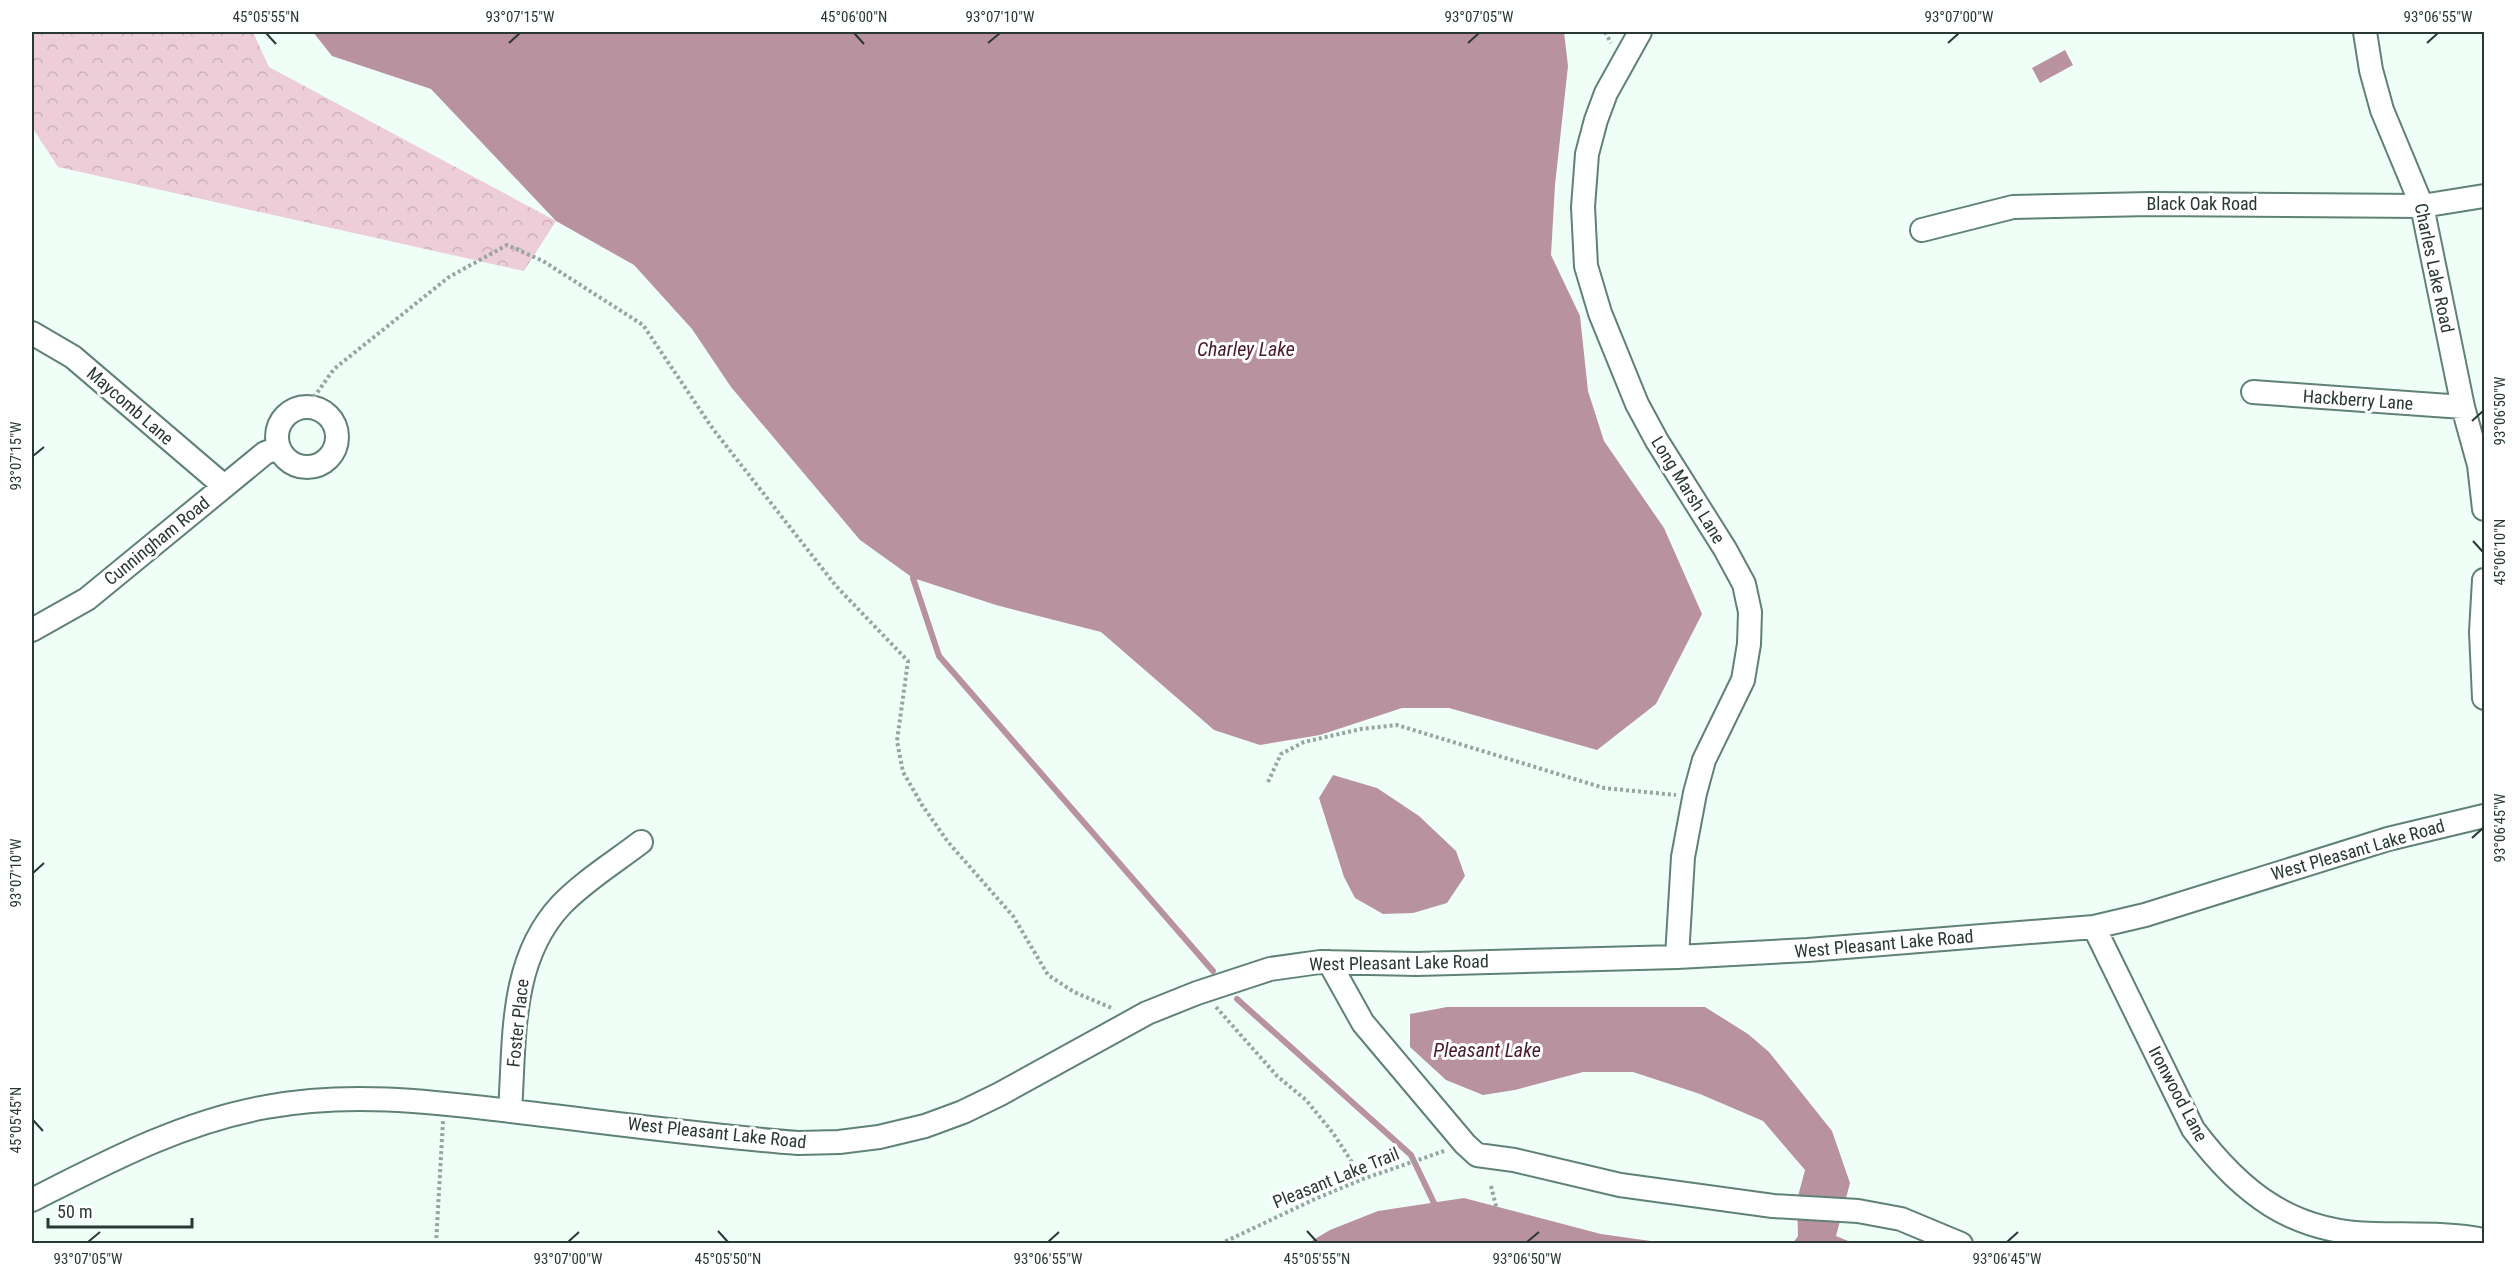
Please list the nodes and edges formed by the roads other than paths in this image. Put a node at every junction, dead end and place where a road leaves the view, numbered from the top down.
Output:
1 (1640, 32) edge
2 (2364, 32) edge
3 (2484, 196) edge
4 (2422, 206) junction
5 (1922, 230) dead end
6 (32, 333) edge
7 (2253, 392) dead end
8 (2463, 407) junction
9 (279, 448) junction
10 (224, 486) junction
11 (2484, 509) edge
12 (2484, 580) edge
13 (32, 630) edge
14 (2484, 698) edge
15 (2484, 816) edge
16 (641, 842) dead end
17 (2094, 927) junction
18 (1677, 957) junction
19 (1329, 962) junction
20 (510, 1111) junction
21 (32, 1200) edge
22 (2484, 1240) edge
23 (1961, 1244) edge

1 - 18 street, Long Marsh Lane
2 - 4 street, Charles Lake Road
3 - 4 street, Black Oak Road
4 - 5 street, Black Oak Road
4 - 8 street, Charles Lake Road
6 - 10 street, Maycomb Lane
7 - 8 street, Hackberry Lane
8 - 11 street, Charles Lake Road
9 - 9 street
9 - 10 street, Cunningham Road
10 - 13 street, Cunningham Road
12 - 14 street
15 - 17 street, West Pleasant Lake Road
16 - 20 street, Foster Place
17 - 18 street, West Pleasant Lake Road
17 - 22 street, Ironwood Lane
18 - 19 street, West Pleasant Lake Road
19 - 20 street, West Pleasant Lake Road
19 - 23 street
20 - 21 street, West Pleasant Lake Road

